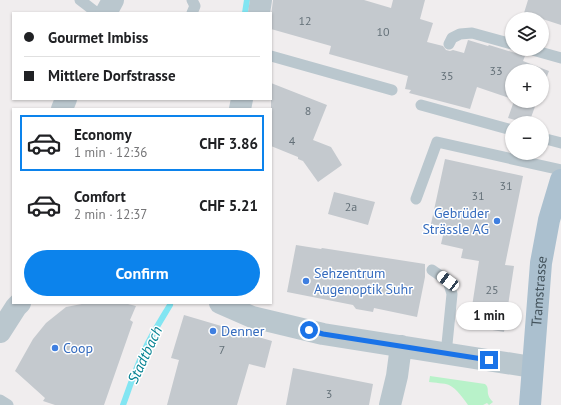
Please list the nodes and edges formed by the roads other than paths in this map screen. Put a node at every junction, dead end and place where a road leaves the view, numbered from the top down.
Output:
1 (80, 0) edge
2 (113, 0) edge
3 (192, 0) edge
4 (261, 0) edge
5 (96, 12) edge
6 (107, 12) edge
7 (192, 12) edge
8 (259, 12) edge
9 (505, 42) edge
10 (449, 44) dead end
11 (549, 55) edge
12 (272, 56) edge
13 (561, 58) edge
14 (392, 90) dead end
15 (421, 105) dead end
16 (505, 128) edge
17 (549, 140) edge
18 (561, 143) edge
19 (561, 170) edge
20 (561, 180) edge
21 (416, 199) dead end
22 (432, 270) dead end
23 (19, 304) edge
24 (222, 304) edge
25 (0, 332) edge
26 (401, 346) junction
27 (446, 354) junction
28 (532, 367) junction
29 (0, 400) edge
30 (8, 405) edge
31 (390, 405) edge
32 (530, 405) edge

1 - 5 lane
2 - 6 street
3 - 7 lane
4 - 8 street
9 - 10 lane
11 - 13 lane
12 - 14 lane
15 - 16 lane
17 - 18 lane
19 - 21 lane
20 - 28 main road, Tramstrasse
22 - 27 lane
23 - 25 street
24 - 26 street
26 - 27 street
26 - 31 street
27 - 28 street
28 - 32 main road, Tramstrasse
29 - 30 lane

